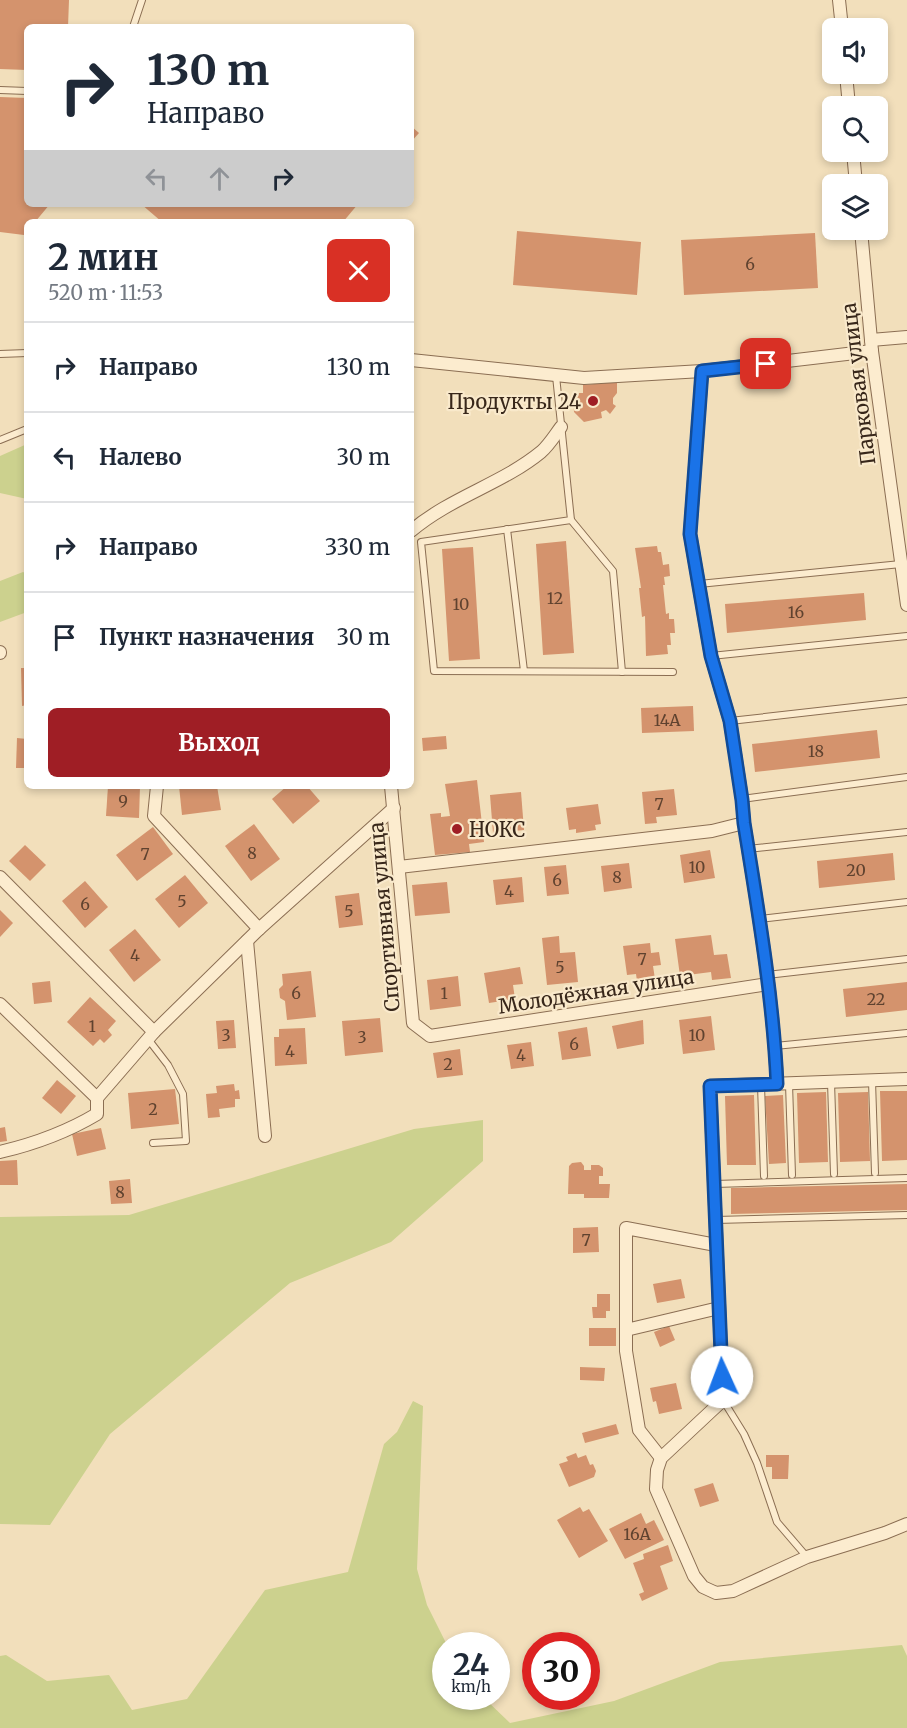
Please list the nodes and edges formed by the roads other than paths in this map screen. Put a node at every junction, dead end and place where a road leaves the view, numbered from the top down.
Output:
1 (142, 0) edge
2 (839, 0) edge
3 (841, 18) edge
4 (134, 24) edge
5 (0, 90) edge
6 (24, 91) edge
7 (862, 240) edge
8 (907, 337) edge
9 (871, 345) junction
10 (24, 353) edge
11 (0, 354) edge
12 (414, 360) edge
13 (702, 371) junction
14 (556, 376) junction
15 (561, 427) junction
16 (24, 430) edge
17 (0, 440) edge
18 (571, 520) junction
19 (414, 528) edge
20 (507, 529) junction
21 (901, 564) junction
22 (699, 584) junction
23 (907, 605) edge
24 (907, 636) edge
25 (711, 656) junction
26 (524, 671) junction
27 (622, 672) junction
28 (673, 672) dead end
29 (907, 701) edge
30 (730, 721) junction
31 (907, 777) edge
32 (157, 789) edge
33 (391, 789) edge
34 (742, 800) junction
35 (394, 808) junction
36 (744, 823) junction
37 (907, 832) edge
38 (748, 849) junction
39 (399, 867) junction
40 (0, 877) edge
41 (907, 902) edge
42 (759, 919) junction
43 (259, 929) junction
44 (247, 941) junction
45 (907, 959) edge
46 (768, 980) junction
47 (0, 1004) edge
48 (907, 1034) edge
49 (151, 1035) junction
50 (430, 1036) joint
51 (775, 1046) junction
52 (907, 1079) edge
53 (872, 1080) junction
54 (831, 1082) junction
55 (761, 1084) junction
56 (783, 1084) junction
57 (97, 1098) junction
58 (265, 1136) dead end
59 (153, 1143) dead end
60 (0, 1152) edge
61 (875, 1173) dead end
62 (834, 1174) dead end
63 (792, 1175) dead end
64 (764, 1176) dead end
65 (907, 1178) edge
66 (715, 1184) junction
67 (907, 1215) edge
68 (716, 1220) junction
69 (717, 1245) junction
70 (719, 1308) junction
71 (626, 1330) junction
72 (723, 1400) junction
73 (662, 1458) junction
74 (907, 1524) edge
75 (807, 1557) junction

1 - 4 lane
2 - 3 street
5 - 6 lane
7 - 9 street, Парковая улица
8 - 9 street
9 - 13 street
9 - 21 street, Парковая улица
10 - 11 lane
12 - 14 street
13 - 14 street
13 - 22 street
14 - 15 lane
15 - 18 lane
15 - 19 street
16 - 17 lane
18 - 20 lane
18 - 27 lane
20 - 26 lane
20 - 26 lane
21 - 22 lane
21 - 23 street, Парковая улица
22 - 25 street
24 - 25 lane
25 - 30 street
26 - 27 lane
27 - 28 lane
29 - 30 lane
30 - 34 street
31 - 34 lane
32 - 43 street
33 - 35 street, Спортивная улица
34 - 36 street
35 - 39 street, Спортивная улица
35 - 43 street
36 - 38 street
36 - 39 street
37 - 38 lane
38 - 42 street
39 - 50 street, Спортивная улица
40 - 49 street
41 - 42 lane
42 - 46 street
43 - 44 street
44 - 49 street
44 - 58 street
45 - 46 lane
46 - 50 street, Молодёжная улица
46 - 51 street
47 - 57 street
48 - 51 lane
49 - 57 street
49 - 59 lane
51 - 56 street
52 - 53 street
53 - 54 street
53 - 61 lane
54 - 56 street
54 - 62 lane
55 - 56 street
55 - 64 lane
55 - 66 street
56 - 63 lane
57 - 60 street
65 - 66 lane
66 - 68 street
67 - 68 lane
68 - 69 street
69 - 70 street
69 - 71 street
70 - 71 street
70 - 72 street
71 - 73 street
72 - 73 street
72 - 75 lane
73 - 75 street
74 - 75 street

